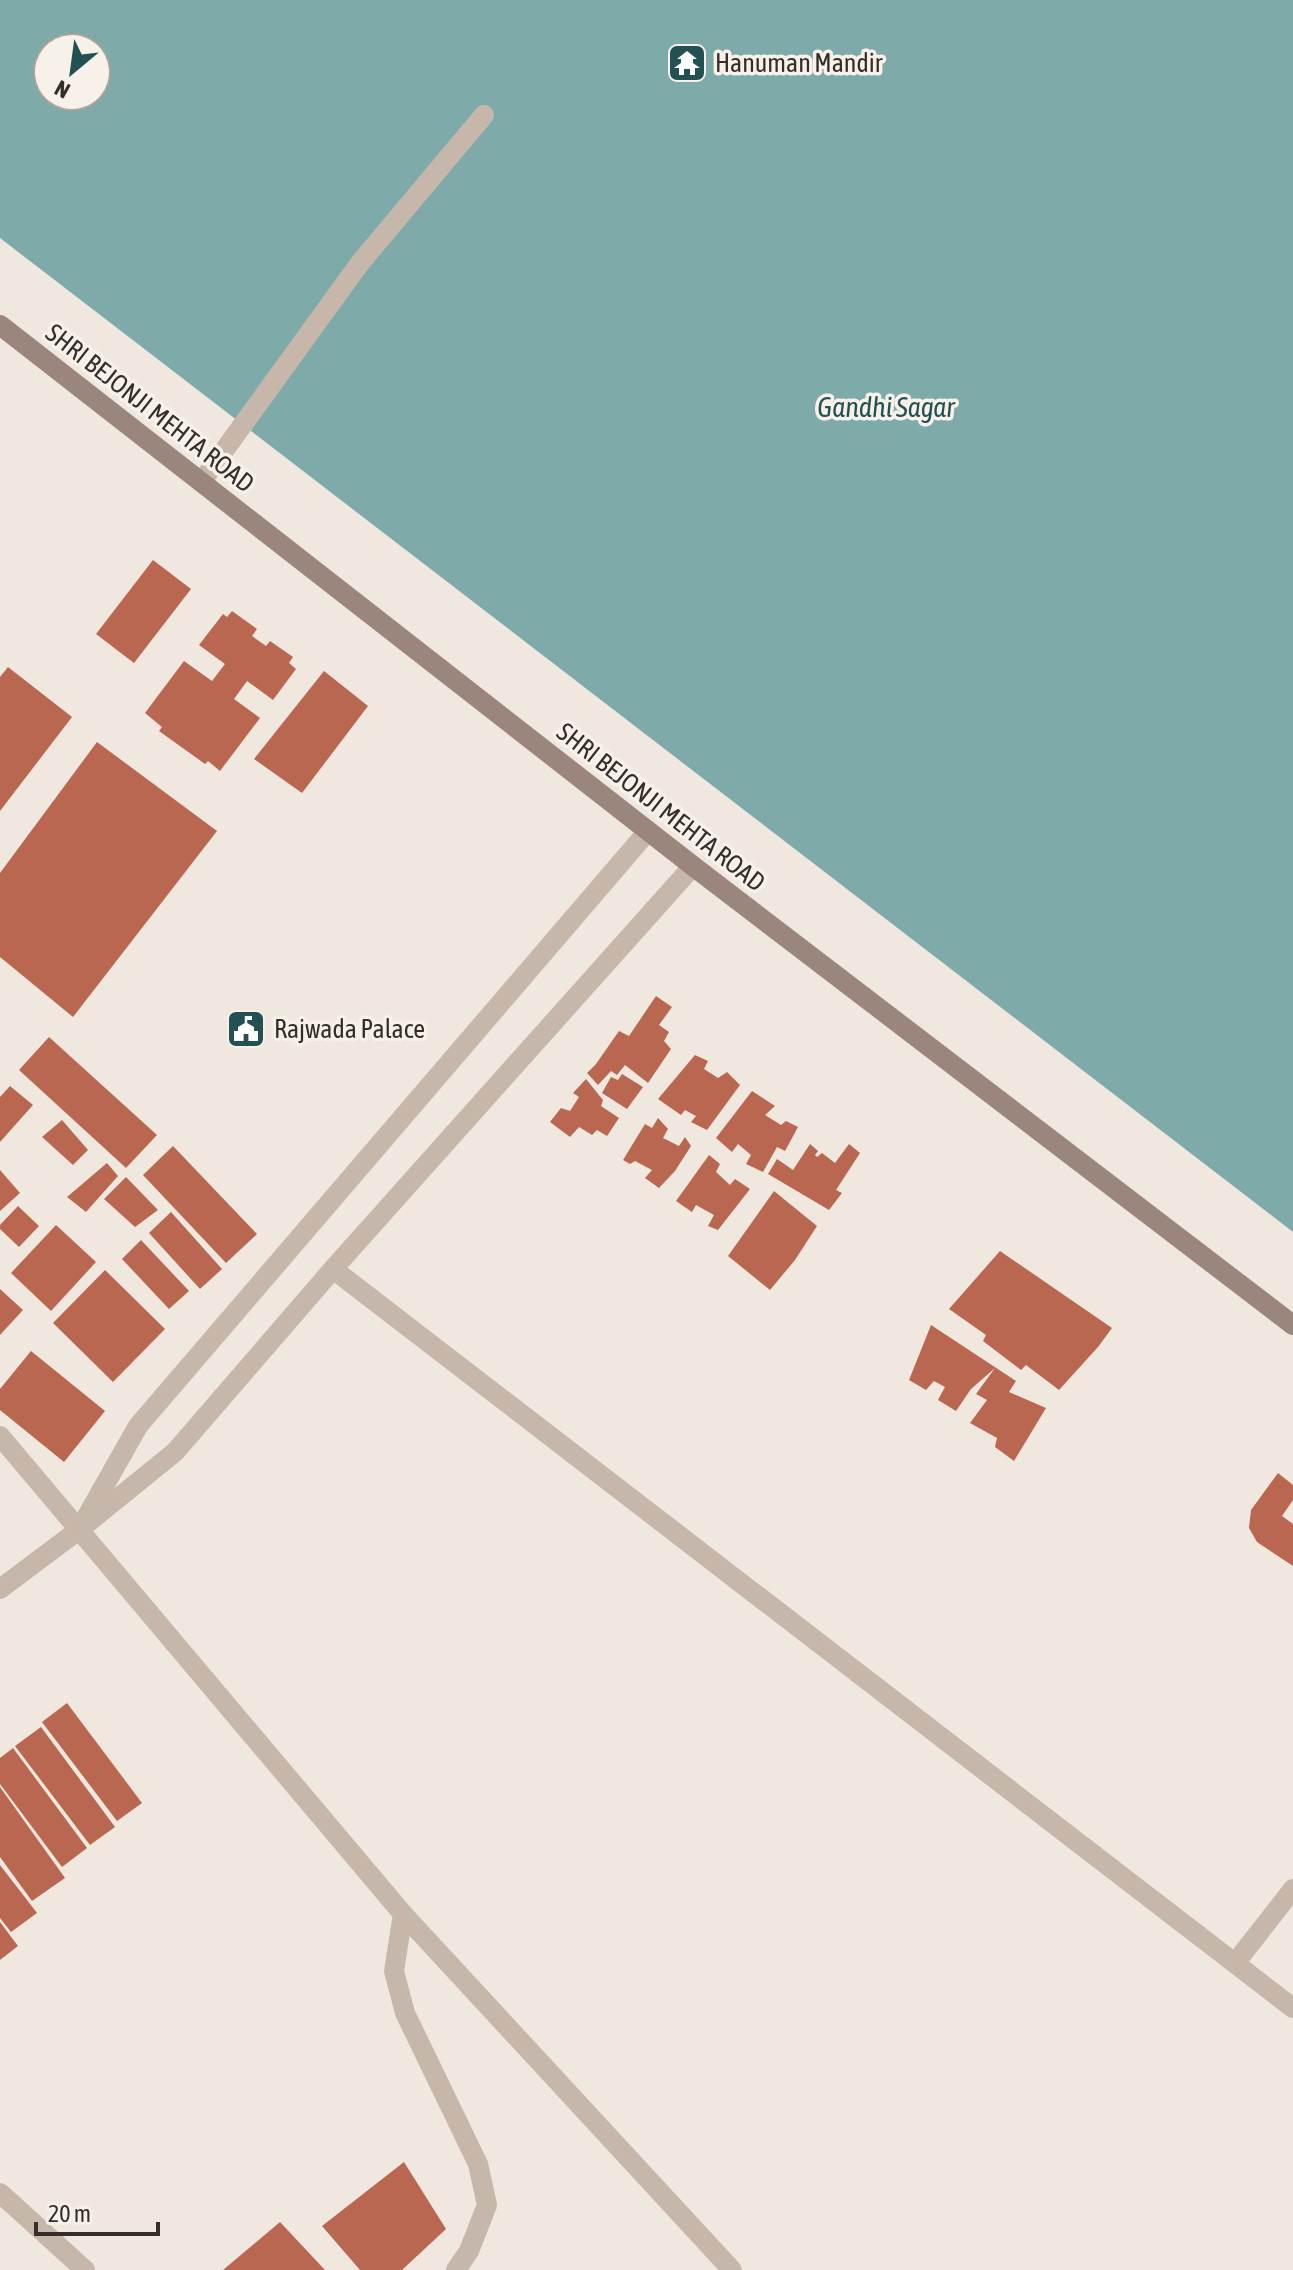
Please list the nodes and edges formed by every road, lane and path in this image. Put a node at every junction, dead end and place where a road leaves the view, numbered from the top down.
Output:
1 (484, 115) dead end
2 (0, 325) edge
3 (202, 481) junction
4 (648, 831) junction
5 (693, 866) junction
6 (333, 1269) junction
7 (1293, 1325) edge
8 (0, 1436) edge
9 (80, 1529) junction
10 (0, 1589) edge
11 (1293, 1889) edge
12 (403, 1914) junction
13 (1236, 1962) junction
14 (1293, 2008) edge
15 (0, 2193) edge
16 (85, 2270) edge
17 (456, 2270) edge
18 (732, 2270) edge

1 - 3 street
2 - 3 main road, SHRI BEJONJI MEHTA ROAD
3 - 4 main road, SHRI BEJONJI MEHTA ROAD
4 - 5 main road, SHRI BEJONJI MEHTA ROAD
4 - 9 street
5 - 6 street
5 - 7 main road, SHRI BEJONJI MEHTA ROAD
6 - 9 street
6 - 13 street
8 - 9 street
9 - 10 street
9 - 12 street
11 - 13 street
12 - 17 street
12 - 18 street
13 - 14 street
15 - 16 street

